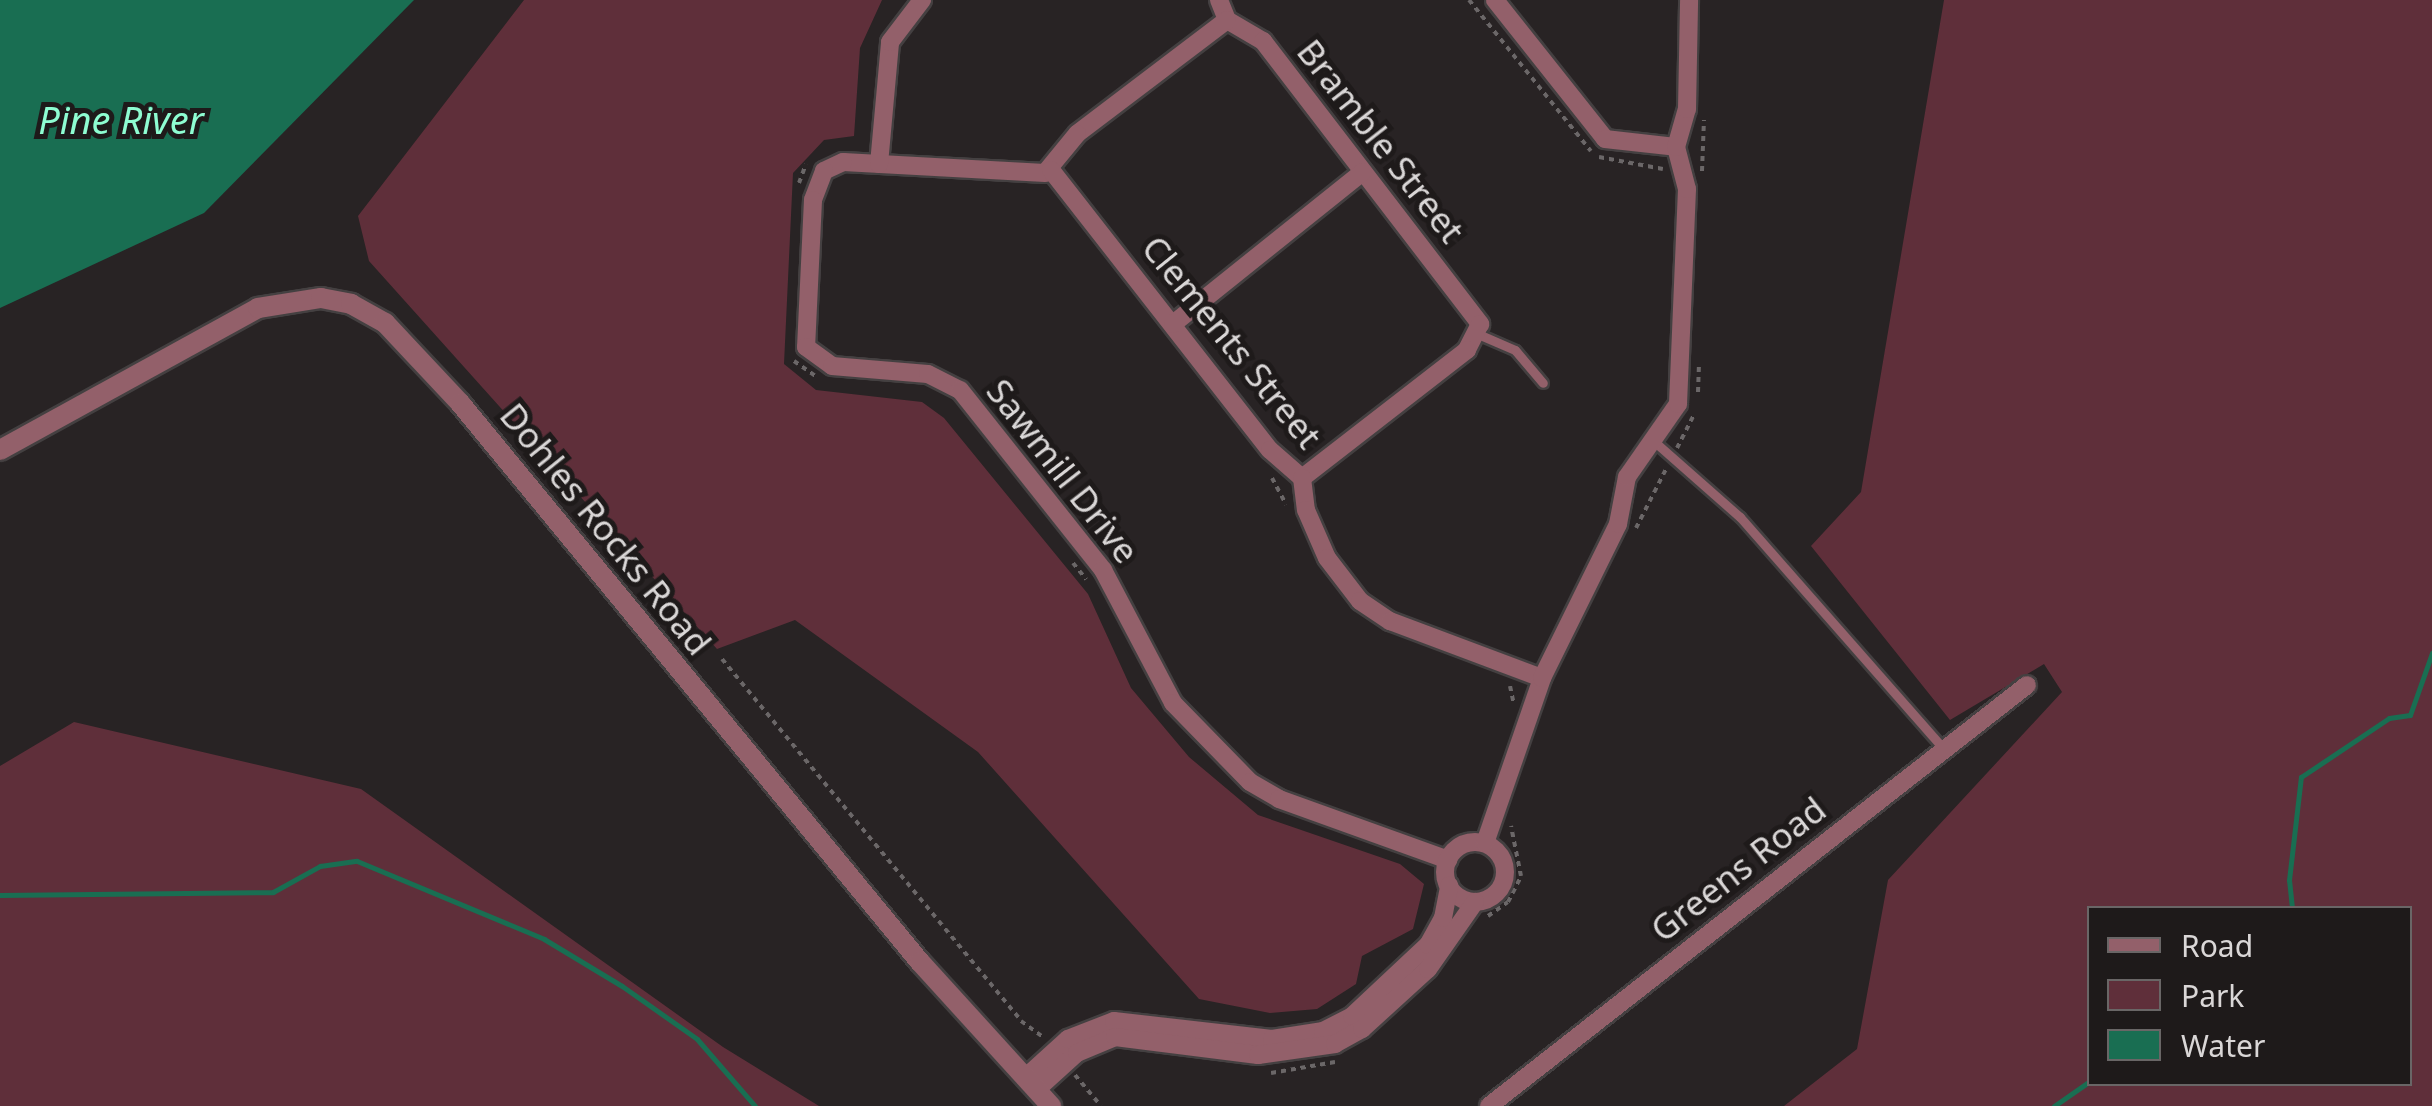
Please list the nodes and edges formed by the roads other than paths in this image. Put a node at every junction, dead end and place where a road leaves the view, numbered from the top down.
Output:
1 (922, 0) edge
2 (1219, 0) edge
3 (1495, 0) edge
4 (1690, 0) edge
5 (1227, 20) junction
6 (1676, 147) junction
7 (879, 164) junction
8 (1052, 170) junction
9 (1364, 172) junction
10 (1173, 324) junction
11 (1478, 334) junction
12 (1542, 383) dead end
13 (1656, 444) junction
14 (0, 450) edge
15 (1302, 478) junction
16 (1542, 678) junction
17 (2028, 684) dead end
18 (1944, 748) junction
19 (1485, 844) junction
20 (1448, 860) junction
21 (1449, 886) junction
22 (1475, 902) junction
23 (1031, 1084) junction
24 (1051, 1106) edge
25 (1489, 1106) edge

1 - 7 street
2 - 5 street
3 - 6 street
4 - 6 street
5 - 8 street
5 - 9 street, Bramble Street
6 - 13 street
7 - 8 street, Sawmill Drive
7 - 20 street, Sawmill Drive
8 - 10 street, Clements Street
9 - 10 street
9 - 11 street, Bramble Street
10 - 15 street, Clements Street
11 - 12 lane
11 - 15 street
13 - 16 street
13 - 18 lane
14 - 23 street, Dohles Rocks Road
15 - 16 street, Clements Street
16 - 19 street
17 - 18 street, Greens Road
18 - 25 street, Greens Road
19 - 20 street
19 - 22 street
20 - 21 street
21 - 22 street
21 - 23 street
22 - 23 street
23 - 24 street, Dohles Rocks Road

